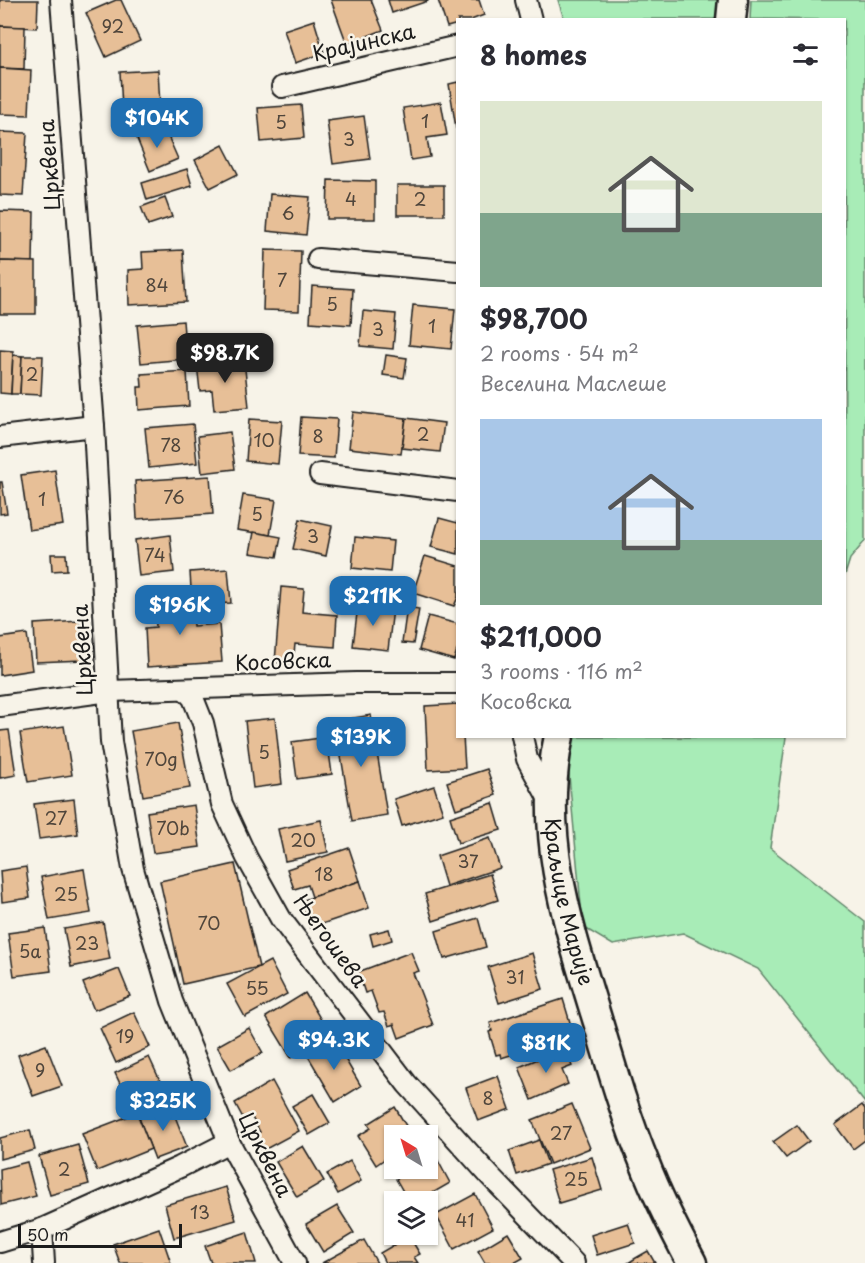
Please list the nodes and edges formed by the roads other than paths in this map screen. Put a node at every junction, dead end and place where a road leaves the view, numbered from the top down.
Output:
1 (61, 0) edge
2 (526, 0) edge
3 (733, 0) edge
4 (530, 18) edge
5 (732, 18) edge
6 (456, 46) edge
7 (282, 87) dead end
8 (318, 259) dead end
9 (456, 272) edge
10 (94, 426) junction
11 (0, 437) edge
12 (320, 474) dead end
13 (456, 492) edge
14 (456, 683) edge
15 (185, 689) junction
16 (109, 692) junction
17 (0, 706) edge
18 (522, 738) edge
19 (559, 738) edge
20 (550, 803) junction
21 (230, 1142) junction
22 (42, 1229) junction
23 (0, 1242) edge
24 (44, 1263) edge
25 (295, 1263) edge
26 (574, 1263) edge
27 (692, 1263) edge

1 - 10 street, Црквена
2 - 4 street
3 - 5 street
6 - 7 street, Крајинска
8 - 9 street
10 - 11 street
10 - 16 street, Црквена
12 - 13 street
14 - 15 street, Косовска
15 - 16 street, Косовска
15 - 26 street, Његошева
16 - 17 street, Косовска
16 - 21 street, Црквена
18 - 20 street
19 - 20 street, Краљице Марије
20 - 27 street, Краљице Марије
21 - 22 street
21 - 25 street, Црквена
22 - 23 street
22 - 24 street

